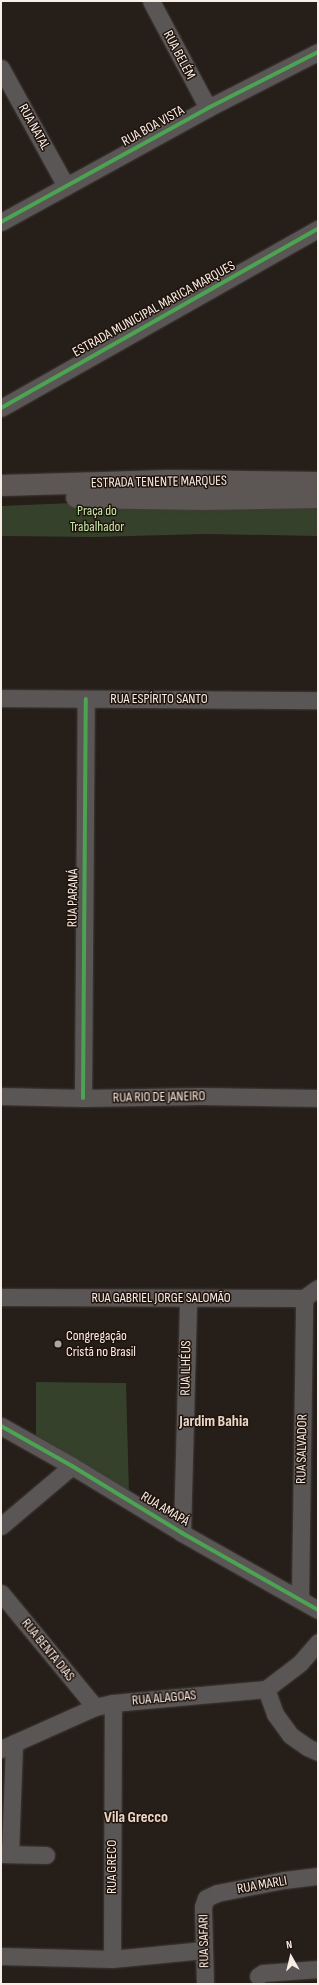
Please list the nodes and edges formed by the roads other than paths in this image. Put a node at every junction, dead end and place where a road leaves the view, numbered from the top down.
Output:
1 (151, 1) edge
2 (318, 52) edge
3 (1, 68) edge
4 (208, 108) junction
5 (66, 186) junction
6 (1, 222) edge
7 (318, 229) edge
8 (1, 408) edge
9 (318, 482) edge
10 (1, 485) edge
11 (1, 496) edge
12 (318, 498) edge
13 (1, 698) edge
14 (86, 699) junction
15 (318, 700) edge
16 (1, 1096) edge
17 (82, 1098) junction
18 (318, 1098) edge
19 (318, 1288) edge
20 (1, 1297) edge
21 (188, 1298) junction
22 (304, 1298) junction
23 (1, 1426) edge
24 (72, 1466) junction
25 (1, 1526) edge
26 (182, 1533) junction
27 (1, 1593) edge
28 (300, 1599) junction
29 (318, 1610) edge
30 (318, 1642) edge
31 (266, 1689) junction
32 (113, 1703) junction
33 (95, 1707) junction
34 (8, 1746) edge
35 (318, 1752) edge
36 (5, 1854) edge
37 (46, 1855) dead end
38 (318, 1876) edge
39 (206, 1898) joint
40 (204, 1950) junction
41 (1, 1956) edge
42 (112, 1959) junction
43 (318, 1969) edge
44 (258, 1976) dead end
45 (205, 1984) edge

1 - 4 street, RUA BELÉM
2 - 4 street, RUA BOA VISTA
3 - 5 street, RUA NATAL
4 - 5 street, RUA BOA VISTA
5 - 6 street, RUA BOA VISTA
7 - 8 street, ESTRADA MUNICIPAL MARICA MARQUES
9 - 10 main road, ESTRADA TENENTE MARQUES
11 - 12 main road, ESTRADA TENENTE MARQUES
13 - 14 street, RUA ESPÍRITO SANTO
14 - 15 street, RUA ESPÍRITO SANTO
14 - 17 street, RUA PARANÁ
16 - 17 street, RUA RIO DE JANEIRO
17 - 18 street, RUA RIO DE JANEIRO
19 - 22 street
20 - 21 street, RUA GABRIEL JORGE SALOMÃO
21 - 22 street, RUA GABRIEL JORGE SALOMÃO
21 - 26 street, RUA ILHÉUS
22 - 28 street, RUA SALVADOR
23 - 24 street, RUA AMAPÁ
24 - 25 street
24 - 26 street, RUA AMAPÁ
26 - 28 street, RUA AMAPÁ
27 - 33 street, RUA BENTA DIAS
28 - 29 street, RUA AMAPÁ
30 - 31 street
31 - 32 street, RUA ALAGOAS
31 - 35 street
32 - 33 street, RUA ALAGOAS
32 - 42 street, RUA GRECO
33 - 34 street, RUA ALAGOAS
34 - 36 street
36 - 37 street
38 - 39 street, RUA MARLI
39 - 40 street, RUA SAFARI
40 - 42 street
40 - 45 street, RUA SAFARI
41 - 42 street
43 - 44 street

